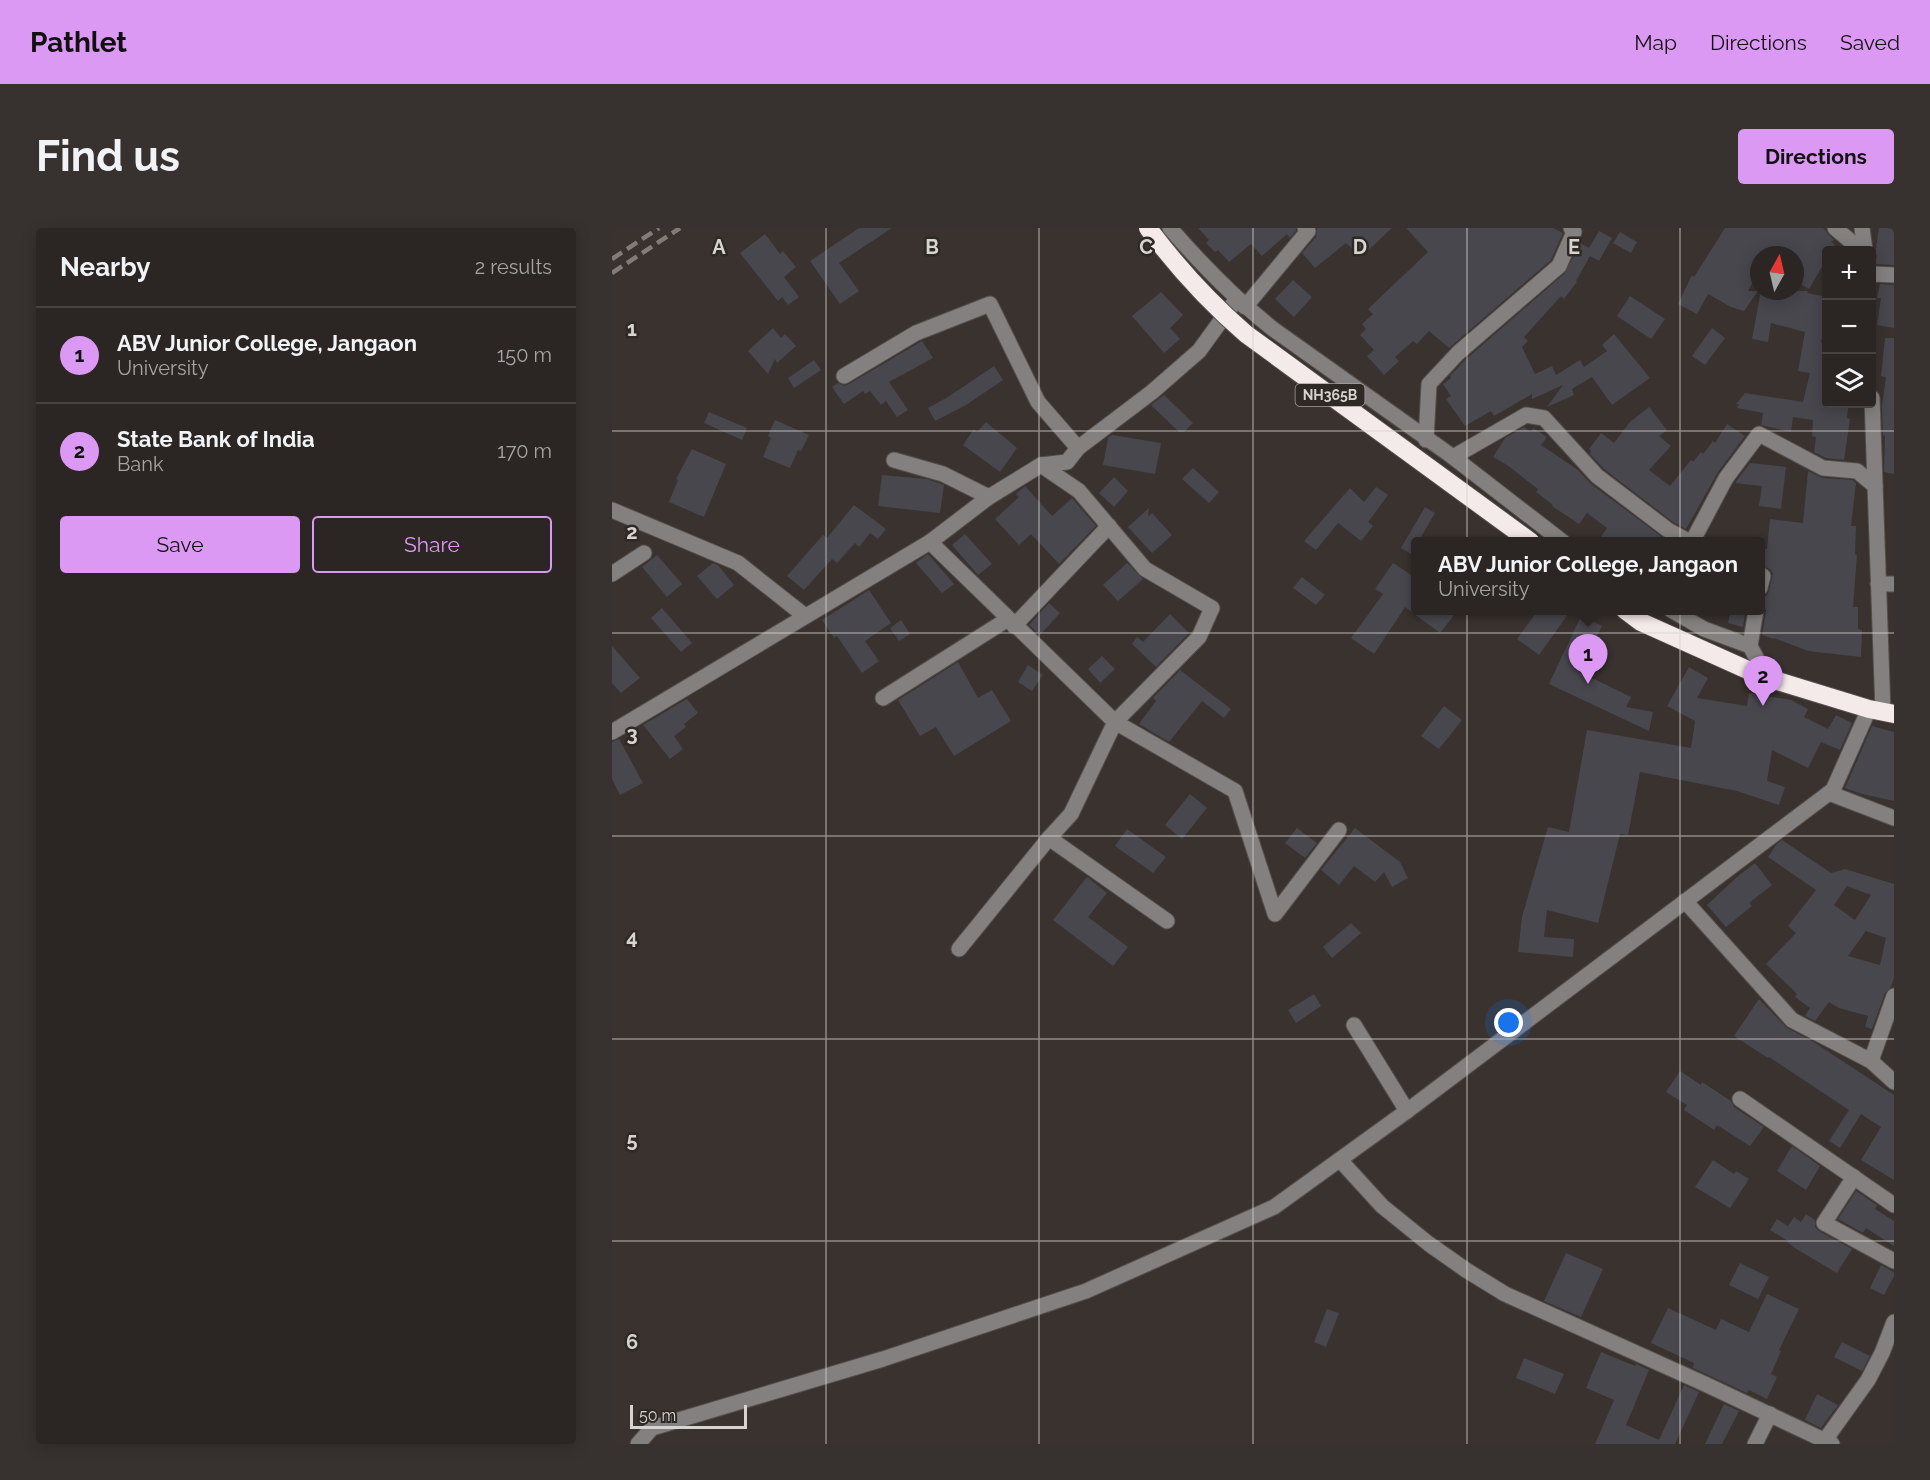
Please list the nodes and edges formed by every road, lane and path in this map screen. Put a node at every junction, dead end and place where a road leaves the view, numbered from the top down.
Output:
1 (1148, 228) edge
2 (1170, 228) edge
3 (1572, 228) edge
4 (1835, 228) edge
5 (1862, 228) edge
6 (1308, 229) edge
7 (1858, 246) edge
8 (1863, 246) edge
9 (1876, 275) edge
10 (1893, 277) edge
11 (1240, 303) junction
12 (844, 376) dead end
13 (1872, 408) edge
14 (1426, 440) junction
15 (1078, 448) junction
16 (1453, 457) junction
17 (894, 460) dead end
18 (1041, 465) junction
19 (1875, 486) junction
20 (988, 496) junction
21 (612, 510) edge
22 (1109, 526) junction
23 (1524, 537) edge
24 (1557, 537) edge
25 (1681, 537) edge
26 (1694, 537) edge
27 (930, 542) junction
28 (644, 553) dead end
29 (612, 574) edge
30 (1878, 584) junction
31 (1894, 584) edge
32 (1632, 615) edge
33 (1680, 615) edge
34 (1755, 615) edge
35 (805, 616) junction
36 (1011, 622) junction
37 (1750, 646) junction
38 (1761, 676) junction
39 (883, 698) dead end
40 (1882, 711) edge
41 (1115, 722) junction
42 (612, 732) edge
43 (1829, 793) junction
44 (1894, 818) edge
45 (1339, 830) dead end
46 (1049, 838) junction
47 (1685, 901) junction
48 (1167, 921) dead end
49 (959, 949) dead end
50 (1894, 996) edge
51 (1354, 1024) dead end
52 (1871, 1061) junction
53 (1894, 1082) edge
54 (1740, 1099) dead end
55 (1407, 1111) junction
56 (1340, 1160) junction
57 (1854, 1177) junction
58 (1894, 1205) edge
59 (1894, 1261) edge
60 (1894, 1322) edge
61 (1770, 1414) junction
62 (1828, 1442) edge
63 (638, 1444) edge
64 (1755, 1444) edge

1 - 23 highway, NH365B, bridge
2 - 11 street
3 - 14 street
4 - 7 street
5 - 8 street
6 - 11 street
9 - 10 street
11 - 14 street
11 - 15 street
12 - 15 street
13 - 19 street
14 - 16 street
15 - 18 street
16 - 24 street
16 - 25 street
17 - 20 street
18 - 20 street
18 - 22 street
19 - 26 street
19 - 30 street
20 - 27 street
21 - 35 street
22 - 36 street
22 - 41 street
27 - 35 street
27 - 36 street
28 - 29 street
30 - 31 street
30 - 40 street
32 - 38 highway
33 - 37 street
34 - 37 street
35 - 42 street
36 - 39 street
36 - 41 street
37 - 38 street
38 - 40 highway
40 - 43 street
41 - 45 street
41 - 46 street
43 - 44 street
43 - 47 street
46 - 48 street
46 - 49 street
47 - 52 street
47 - 55 street
50 - 52 street
51 - 55 street
52 - 53 street
54 - 57 street
55 - 56 street
56 - 61 street
56 - 63 street
57 - 58 street
57 - 59 street
60 - 62 street
61 - 62 street
61 - 64 street

